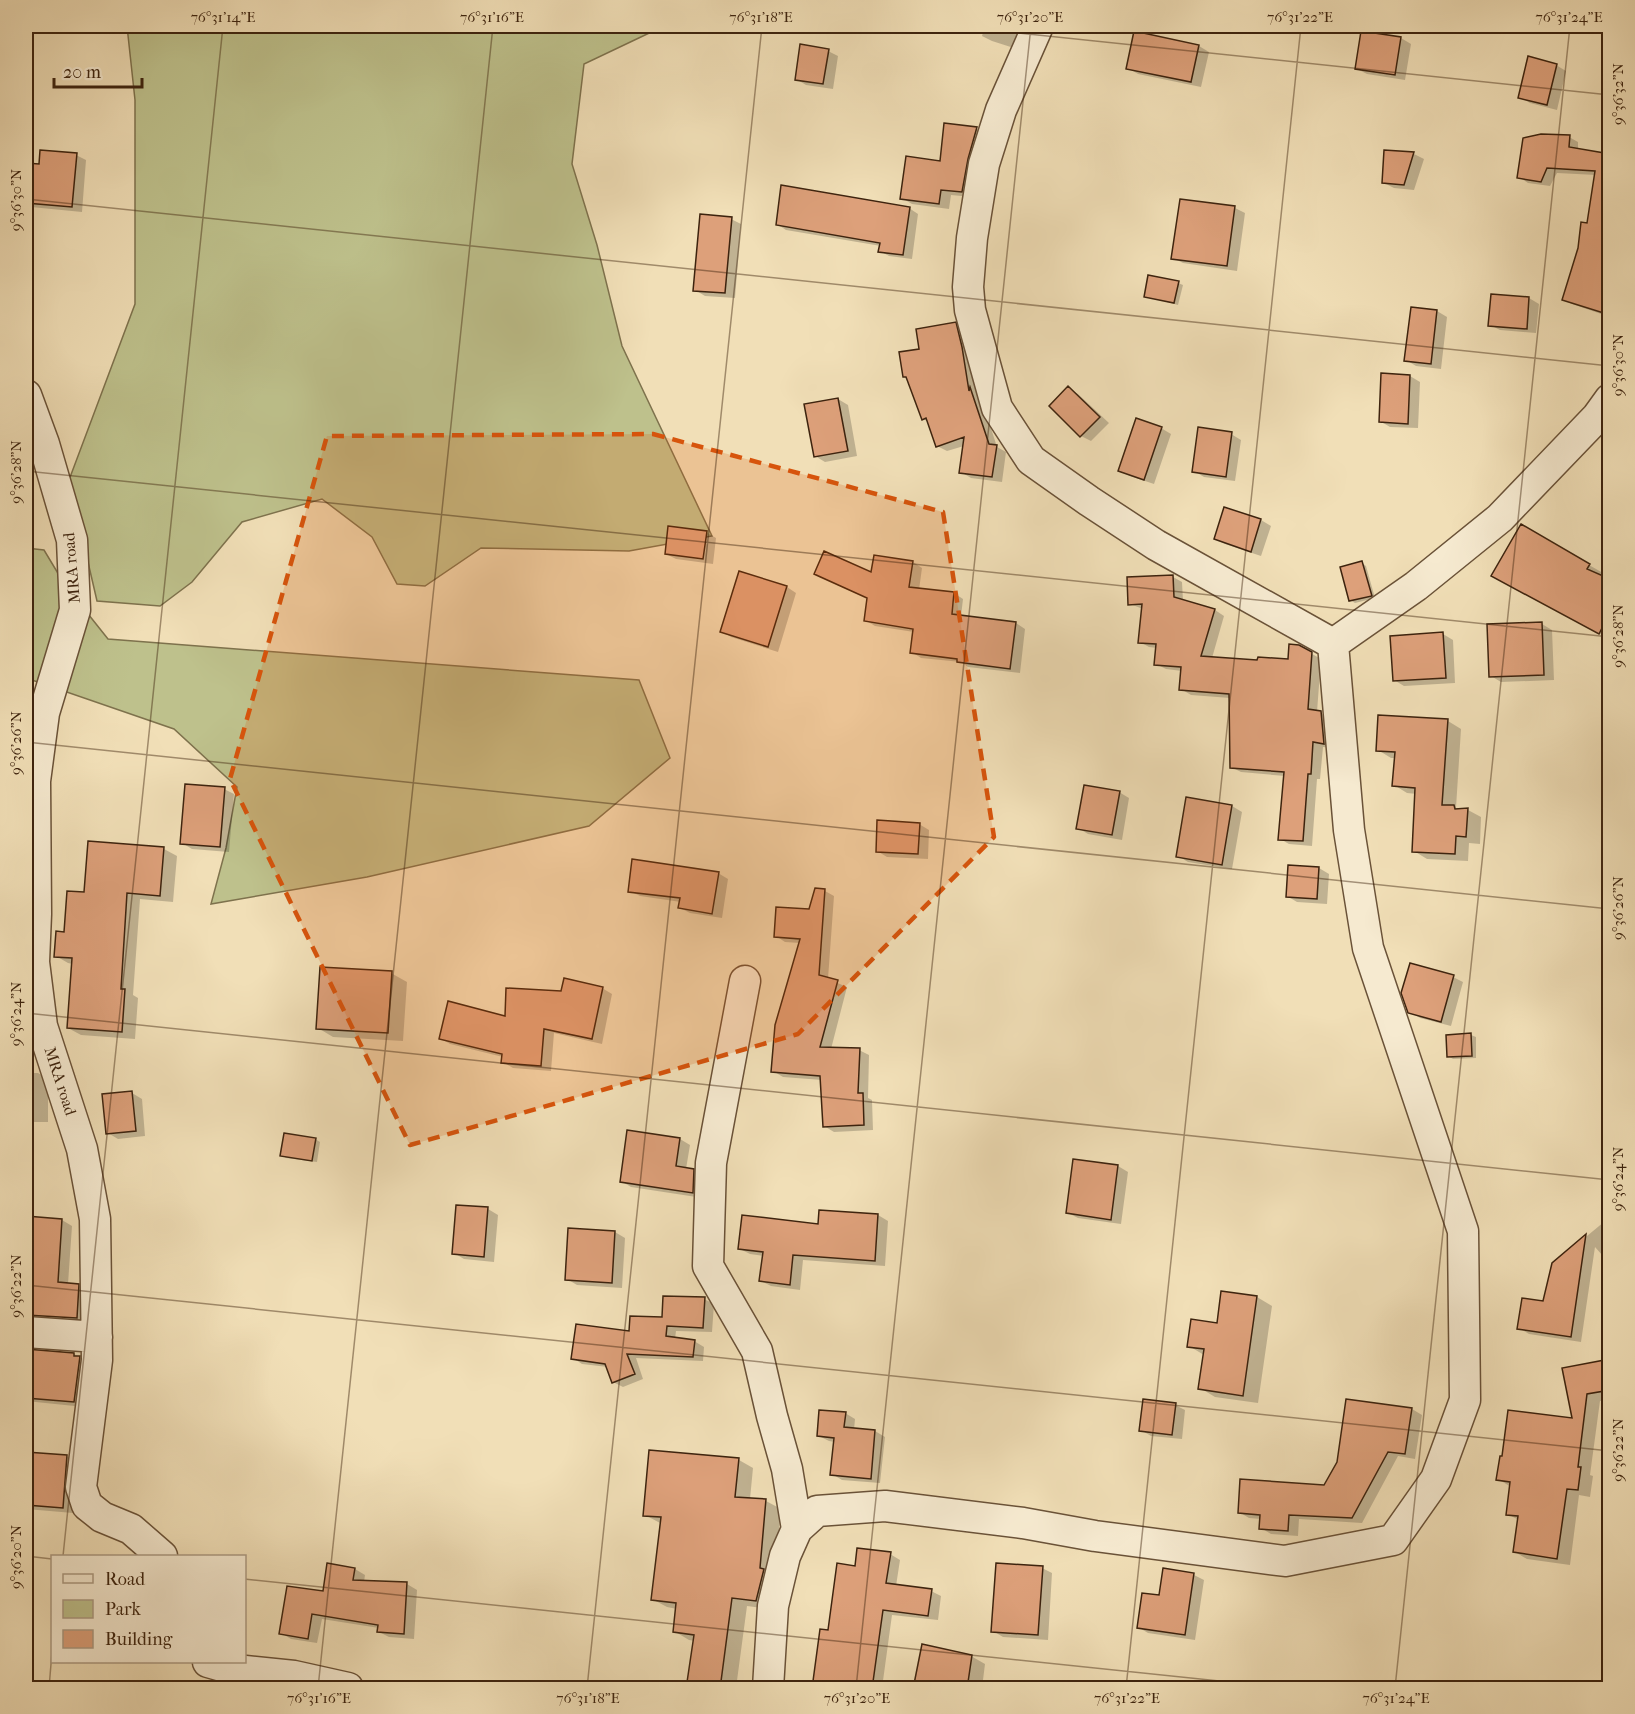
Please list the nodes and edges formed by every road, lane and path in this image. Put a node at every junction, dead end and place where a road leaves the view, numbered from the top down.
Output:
1 (1038, 26) edge
2 (26, 395) edge
3 (1610, 399) edge
4 (1333, 644) junction
5 (745, 981) dead end
6 (26, 1332) edge
7 (97, 1337) junction
8 (796, 1529) junction
9 (160, 1555) edge
10 (211, 1663) edge
11 (348, 1689) edge
12 (768, 1689) edge

1 - 4 street
2 - 7 street, MRA road
3 - 4 street
4 - 8 street
5 - 8 street
6 - 7 street
7 - 9 street, MRA road
8 - 12 street
10 - 11 street

